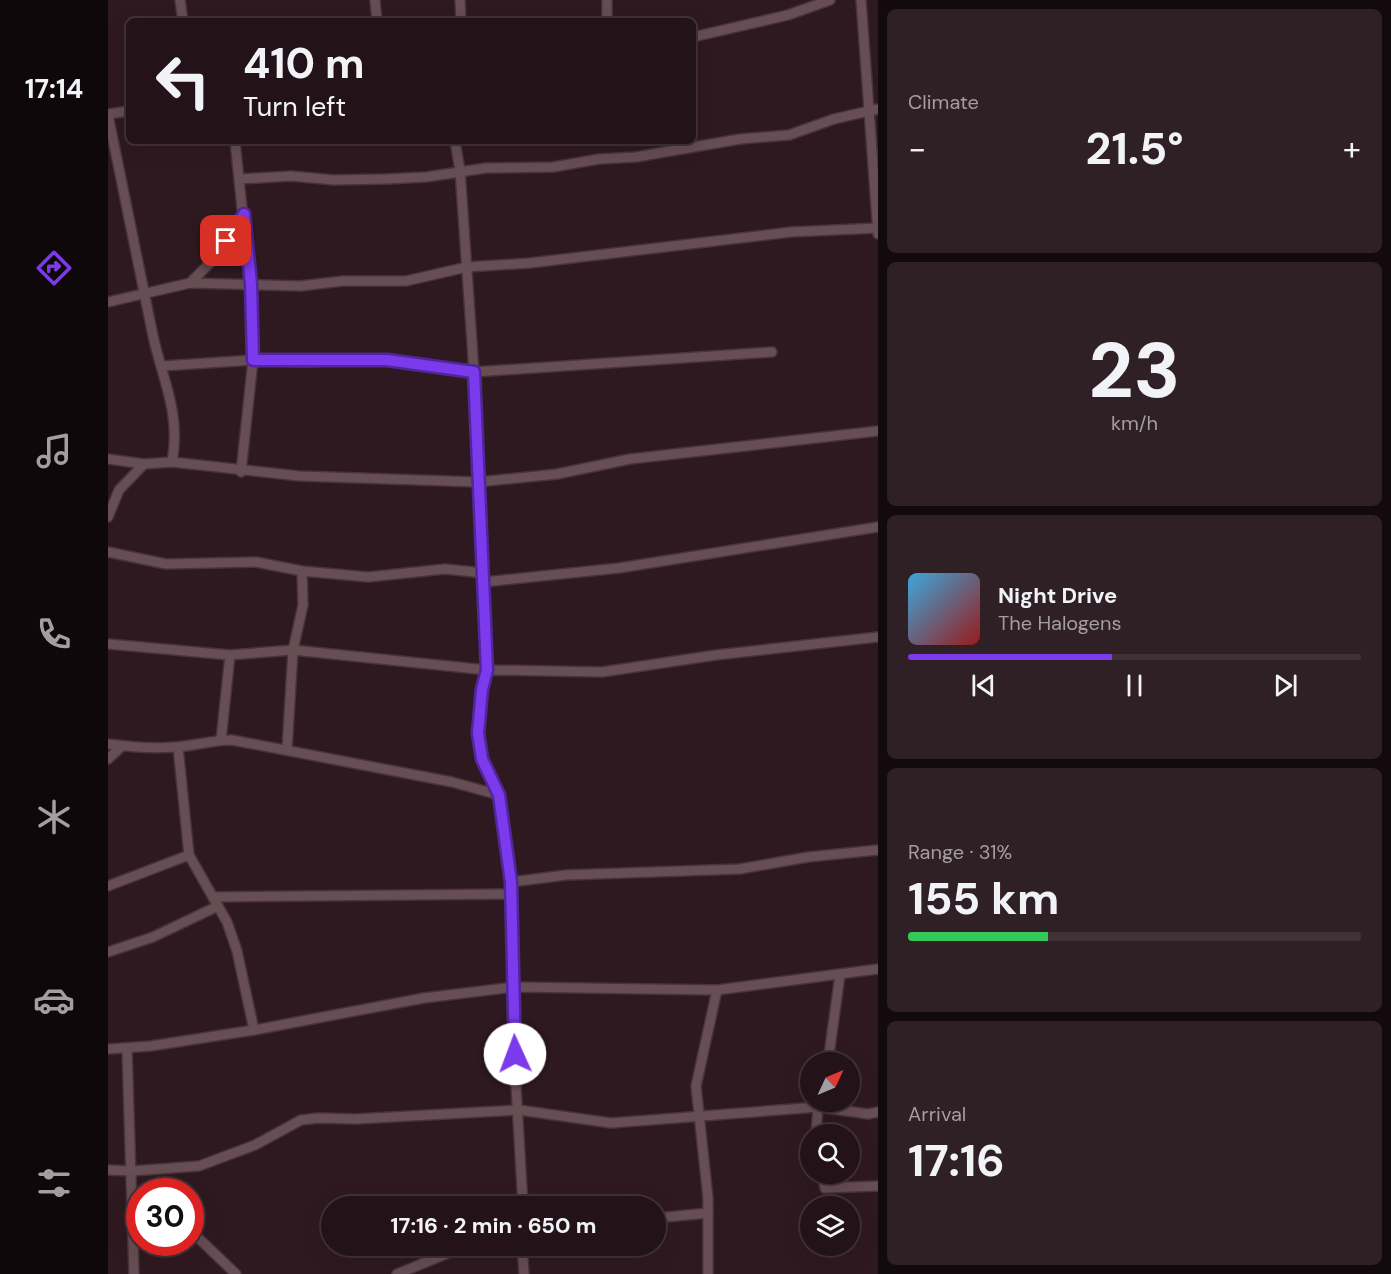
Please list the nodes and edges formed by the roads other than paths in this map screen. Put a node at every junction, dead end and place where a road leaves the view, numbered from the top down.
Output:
1 (180, 0) edge
2 (375, 0) edge
3 (460, 0) edge
4 (608, 0) edge
5 (830, 0) edge
6 (861, 0) edge
7 (183, 18) edge
8 (376, 18) edge
9 (461, 18) edge
10 (607, 18) edge
11 (696, 37) edge
12 (874, 110) edge
13 (126, 111) edge
14 (108, 114) edge
15 (235, 144) edge
16 (456, 144) edge
17 (460, 170) junction
18 (240, 179) junction
19 (244, 214) junction
20 (878, 230) edge
21 (467, 267) junction
22 (190, 283) junction
23 (251, 284) junction
24 (145, 296) junction
25 (108, 302) edge
26 (772, 352) dead end
27 (253, 360) junction
28 (162, 366) junction
29 (474, 372) junction
30 (878, 431) edge
31 (108, 459) edge
32 (172, 462) junction
33 (144, 464) junction
34 (241, 472) junction
35 (478, 482) junction
36 (108, 517) edge
37 (878, 527) edge
38 (108, 552) edge
39 (302, 571) junction
40 (484, 578) junction
41 (878, 637) edge
42 (108, 644) edge
43 (293, 650) junction
44 (230, 655) junction
45 (487, 670) junction
46 (221, 740) junction
47 (108, 744) edge
48 (122, 746) junction
49 (178, 747) junction
50 (288, 750) junction
51 (108, 759) edge
52 (499, 795) junction
53 (878, 850) edge
54 (189, 855) junction
55 (511, 882) junction
56 (108, 886) edge
57 (511, 894) junction
58 (213, 897) junction
59 (218, 906) junction
60 (108, 952) edge
61 (878, 969) edge
62 (840, 975) junction
63 (514, 987) junction
64 (717, 990) junction
65 (254, 1030) junction
66 (108, 1049) edge
67 (128, 1049) junction
68 (829, 1052) edge
69 (800, 1106) edge
70 (519, 1110) junction
71 (858, 1112) edge
72 (878, 1112) edge
73 (698, 1115) junction
74 (108, 1170) edge
75 (132, 1171) junction
76 (132, 1178) edge
77 (824, 1184) edge
78 (878, 1186) edge
79 (523, 1196) edge
80 (708, 1213) junction
81 (666, 1217) edge
82 (204, 1243) edge
83 (134, 1256) edge
84 (441, 1256) edge
85 (523, 1256) edge
86 (134, 1274) edge
87 (236, 1274) edge
88 (397, 1274) edge
89 (524, 1274) edge
90 (708, 1274) edge

1 - 7 street
2 - 8 street
3 - 9 street
4 - 10 street
5 - 11 street
6 - 12 street
12 - 17 street
12 - 20 street
13 - 14 street
14 - 24 street
15 - 18 street
16 - 17 street
17 - 18 street
17 - 21 street
18 - 19 street
19 - 22 street
19 - 23 street
20 - 21 street
21 - 23 street
21 - 29 street
22 - 23 street
22 - 24 street
23 - 27 street
24 - 25 street
24 - 28 street
26 - 29 street
27 - 28 street
27 - 29 street
27 - 34 street
28 - 32 street
29 - 35 street
30 - 35 street
31 - 33 street
32 - 33 street
32 - 34 street
33 - 36 street
34 - 35 street
35 - 40 street
37 - 40 street
38 - 39 street
39 - 40 street
39 - 43 street
40 - 45 street
41 - 45 street
42 - 44 street
43 - 44 street
43 - 45 street
43 - 50 street
44 - 46 street
45 - 52 street
46 - 49 street
46 - 50 street
47 - 48 street
48 - 49 street
48 - 51 street
49 - 54 street
50 - 52 street
52 - 55 street
53 - 55 street
54 - 56 street
54 - 58 street
55 - 57 street
57 - 58 street
57 - 63 street
58 - 59 street
59 - 60 street
59 - 65 street
61 - 62 street
62 - 64 street
62 - 68 street
63 - 64 street
63 - 65 street
63 - 70 street
64 - 73 street
65 - 67 street
66 - 67 street
67 - 75 street
69 - 73 street
70 - 73 street
70 - 75 street
70 - 79 street
71 - 72 street
73 - 80 street
74 - 75 street
75 - 76 street
77 - 78 street
80 - 81 street
80 - 90 street
82 - 87 street
83 - 86 street
84 - 88 street
85 - 89 street

